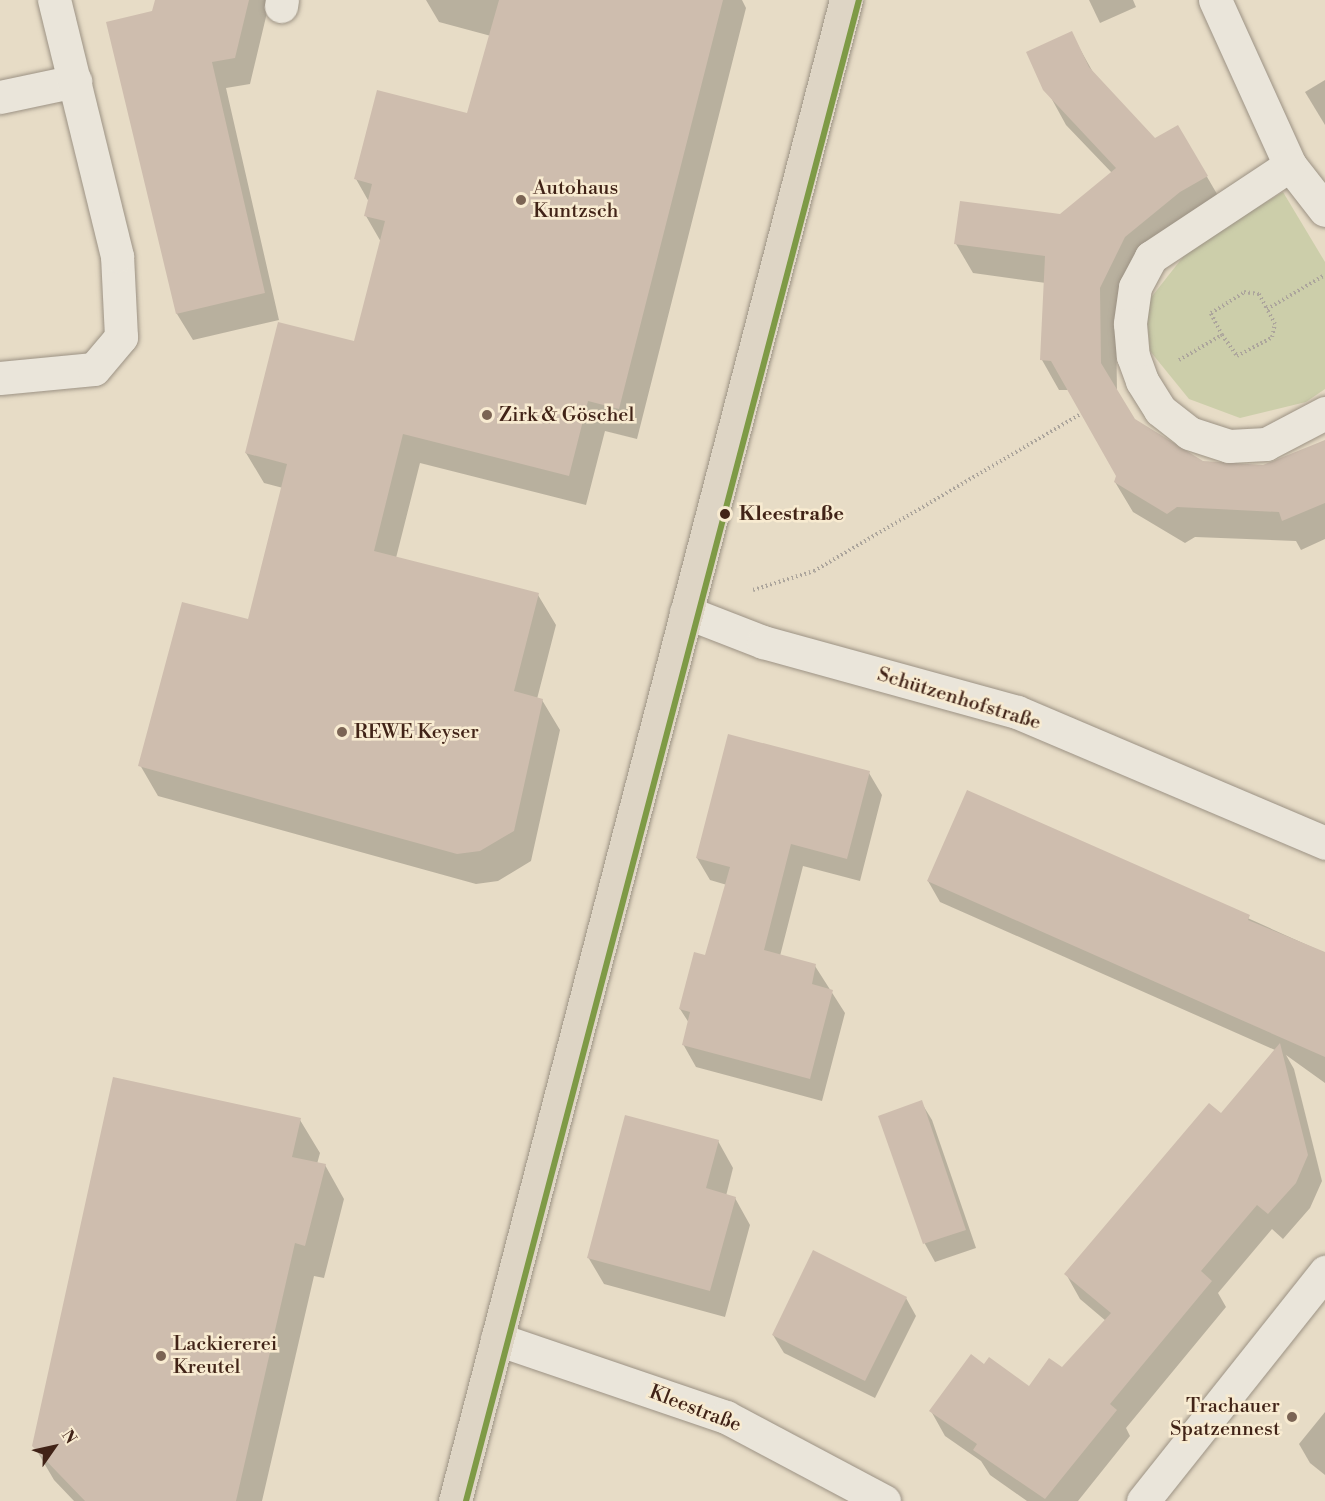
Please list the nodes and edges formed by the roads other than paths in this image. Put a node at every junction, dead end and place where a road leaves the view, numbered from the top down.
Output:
1 (54, 0) edge
2 (846, 0) edge
3 (1215, 0) edge
4 (75, 81) junction
5 (0, 97) edge
6 (1290, 165) junction
7 (1325, 210) edge
8 (0, 378) edge
9 (1325, 413) edge
10 (686, 612) junction
11 (1325, 843) edge
12 (1325, 1272) edge
13 (497, 1339) junction
14 (455, 1501) edge
15 (884, 1501) edge
16 (1143, 1501) edge

1 - 4 street
2 - 10 main road
3 - 6 street
4 - 5 street
4 - 8 street
6 - 7 street
6 - 9 street
10 - 11 street, Schützenhofstraße
10 - 13 main road
12 - 16 street
13 - 14 main road
13 - 15 street, Kleestraße

